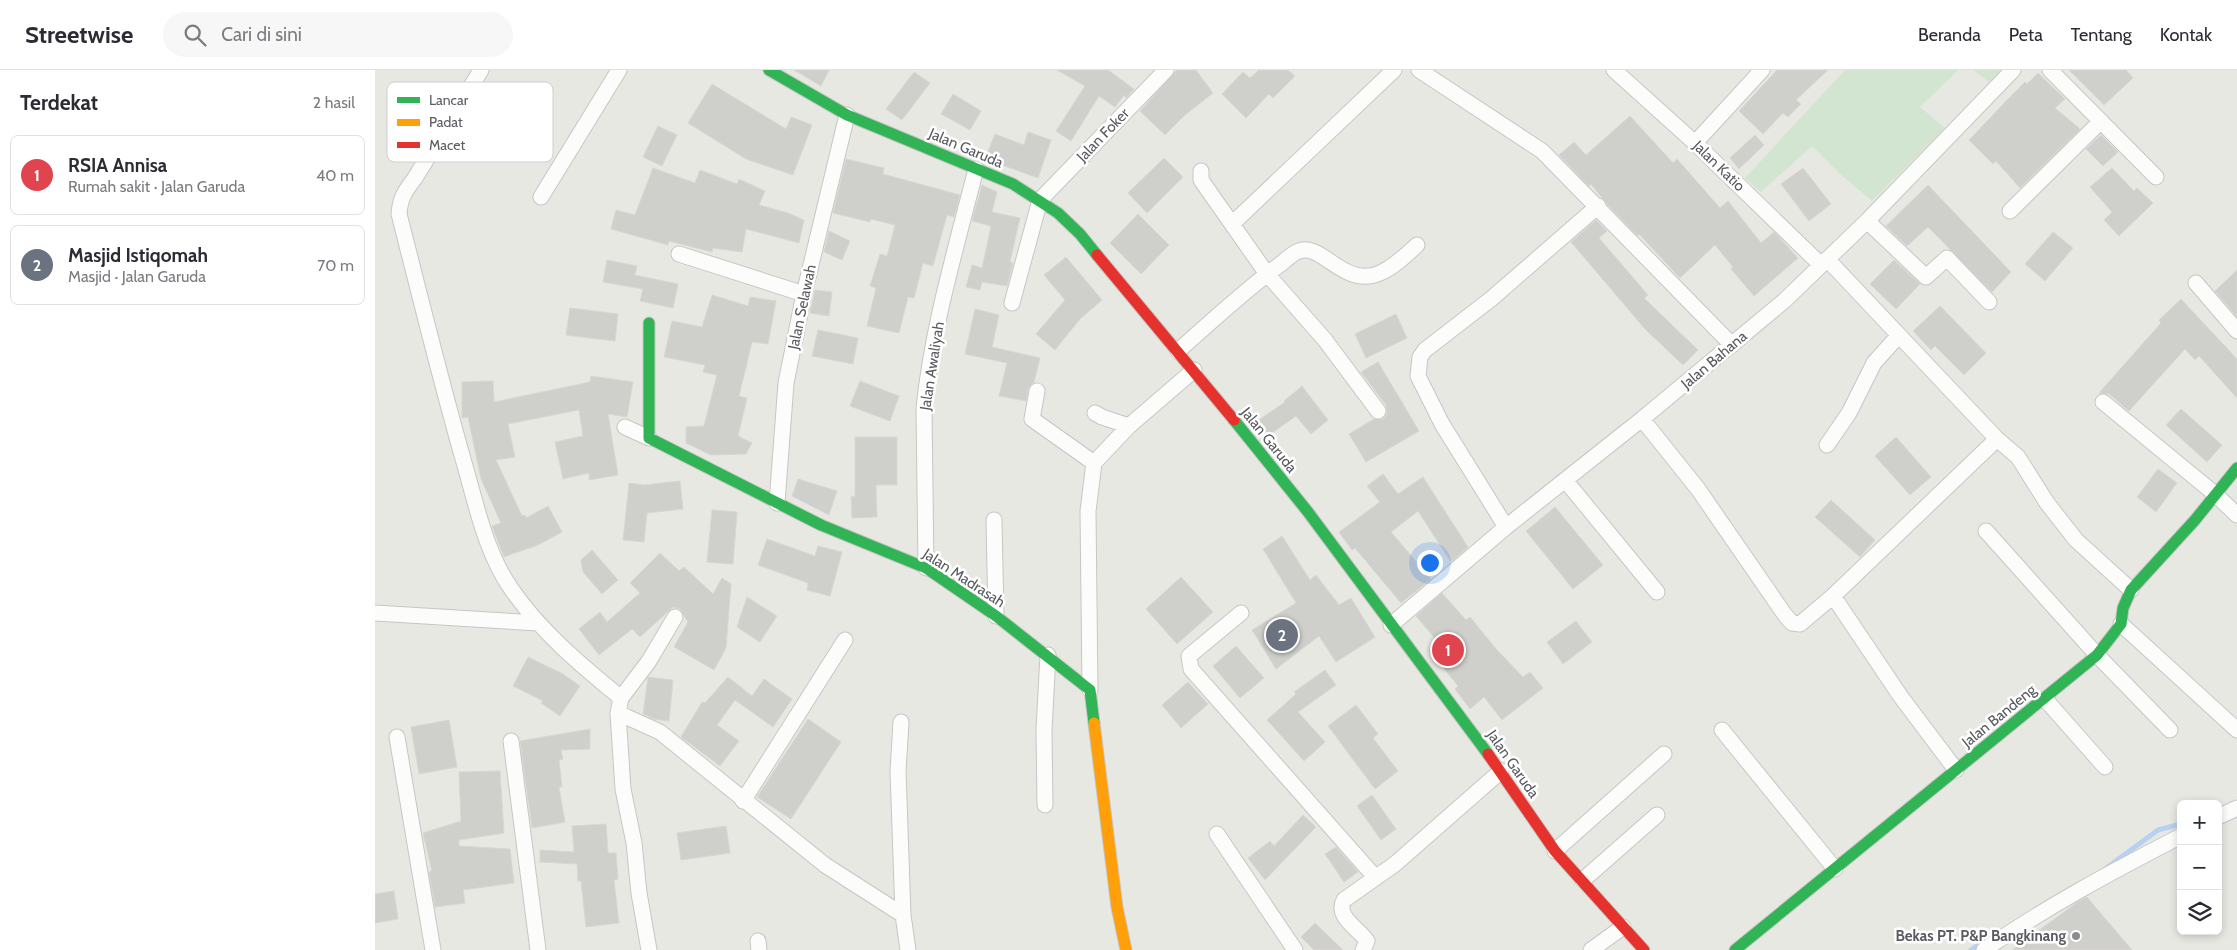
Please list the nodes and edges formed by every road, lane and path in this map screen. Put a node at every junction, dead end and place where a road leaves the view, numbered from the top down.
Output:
1 (481, 70) edge
2 (619, 70) edge
3 (769, 70) edge
4 (1166, 70) edge
5 (1394, 70) edge
6 (1419, 70) edge
7 (1614, 70) edge
8 (1762, 70) edge
9 (2013, 70) edge
10 (2051, 70) edge
11 (474, 82) edge
12 (847, 115) junction
13 (2101, 121) junction
14 (1695, 143) junction
15 (425, 162) edge
16 (976, 169) junction
17 (1201, 171) dead end
18 (2156, 178) dead end
19 (541, 197) dead end
20 (1040, 200) junction
21 (1598, 206) junction
22 (2010, 211) dead end
23 (1867, 221) junction
24 (1232, 224) junction
25 (1417, 245) dead end
26 (679, 254) dead end
27 (1824, 262) junction
28 (1267, 274) junction
29 (2196, 283) dead end
30 (804, 294) junction
31 (1989, 302) dead end
32 (1012, 303) dead end
33 (649, 323) dead end
34 (2237, 331) edge
35 (1899, 335) junction
36 (1732, 345) junction
37 (1178, 351) junction
38 (1194, 370) junction
39 (1037, 391) dead end
40 (2103, 402) dead end
41 (1378, 411) dead end
42 (1095, 413) dead end
43 (1642, 419) junction
44 (1129, 426) junction
45 (625, 427) dead end
46 (649, 438) junction
47 (1997, 439) junction
48 (1827, 445) dead end
49 (1094, 463) junction
50 (2237, 468) edge
51 (1565, 480) junction
52 (2215, 494) junction
53 (777, 503) junction
54 (2237, 515) edge
55 (994, 520) dead end
56 (1506, 526) junction
57 (1986, 531) dead end
58 (926, 568) junction
59 (2131, 590) junction
60 (1657, 592) dead end
61 (1833, 596) junction
62 (375, 613) edge
63 (1241, 613) dead end
64 (997, 616) junction
65 (675, 617) dead end
66 (538, 623) junction
67 (2121, 624) junction
68 (1391, 625) junction
69 (845, 640) dead end
70 (1048, 655) junction
71 (2097, 655) junction
72 (1090, 690) junction
73 (2045, 699) junction
74 (620, 706) junction
75 (901, 722) dead end
76 (1722, 730) dead end
77 (2170, 730) dead end
78 (2237, 730) edge
79 (397, 737) dead end
80 (511, 741) dead end
81 (1664, 754) dead end
82 (2105, 767) dead end
83 (1956, 770) junction
84 (1501, 771) junction
85 (743, 801) junction
86 (1045, 805) dead end
87 (2237, 808) edge
88 (1657, 815) dead end
89 (2222, 815) edge
90 (1217, 834) dead end
91 (2177, 838) edge
92 (1555, 852) junction
93 (1835, 869) junction
94 (1375, 877) junction
95 (1583, 880) junction
96 (903, 915) junction
97 (1623, 927) junction
98 (433, 950) edge
99 (538, 950) edge
100 (649, 950) edge
101 (907, 950) edge
102 (1126, 950) edge
103 (1295, 950) edge
104 (1363, 950) edge
105 (1591, 950) edge
106 (1644, 950) edge
107 (1735, 950) edge
108 (1984, 950) edge

1 - 11 street
2 - 19 street
3 - 12 street, Jalan Garuda
4 - 20 street, Jalan Foker
5 - 24 street
6 - 21 street
7 - 14 street, Jalan Katio
8 - 14 street
9 - 23 street, Jalan Bahana
10 - 13 street
12 - 16 street, Jalan Garuda
12 - 30 street, Jalan Selawah
13 - 18 street
13 - 22 street
14 - 27 street, Jalan Katio
15 - 66 street
16 - 20 street, Jalan Garuda
16 - 58 street, Jalan Awaliyah
17 - 24 street
20 - 32 street
20 - 37 street, Jalan Garuda
21 - 36 street
21 - 56 street
23 - 27 street, Jalan Bahana
23 - 31 street
24 - 28 street
25 - 28 street
26 - 30 street
27 - 35 street, Jalan Katio
27 - 36 street, Jalan Bahana
28 - 37 street
28 - 41 street
29 - 34 street
30 - 53 street, Jalan Selawah
33 - 46 street
35 - 47 street, Jalan Katio
35 - 48 street
36 - 43 street, Jalan Bahana
37 - 38 street, Jalan Garuda
38 - 44 street
38 - 68 street, Jalan Garuda
39 - 49 street
40 - 52 street
42 - 44 street
43 - 51 street, Jalan Bahana
43 - 61 street
44 - 49 street
45 - 46 street
46 - 53 street, Jalan Madrasah
47 - 59 street, Jalan Katio
47 - 61 street
49 - 72 street
50 - 52 street, Jalan Bandeng
51 - 56 street, Jalan Bahana
51 - 60 street
52 - 54 street
52 - 59 street, Jalan Bandeng
53 - 58 street, Jalan Madrasah
55 - 64 street
56 - 68 street, Jalan Bahana
57 - 71 street
58 - 64 street, Jalan Madrasah
59 - 67 street, Jalan Bandeng
61 - 83 street
62 - 66 street
63 - 94 street
64 - 70 street, Jalan Madrasah
65 - 74 street
66 - 74 street
67 - 71 street, Jalan Bandeng
67 - 78 street
68 - 84 street, Jalan Garuda
69 - 85 street
70 - 72 street, Jalan Madrasah
70 - 86 street
71 - 73 street, Jalan Bandeng
71 - 77 street
72 - 102 street
73 - 82 street
73 - 83 street, Jalan Bandeng
74 - 85 street
74 - 100 street
75 - 96 street
76 - 93 street
79 - 98 street
80 - 99 street
81 - 92 street
83 - 93 street, Jalan Bandeng
84 - 92 street, Jalan Garuda
84 - 94 street
85 - 96 street
87 - 89 street
88 - 95 street
90 - 103 street
91 - 108 street
92 - 95 street, Jalan Garuda
93 - 107 street, Jalan Bandeng
94 - 104 street
95 - 97 street, Jalan Garuda
96 - 101 street
97 - 105 street
97 - 106 street, Jalan Garuda

